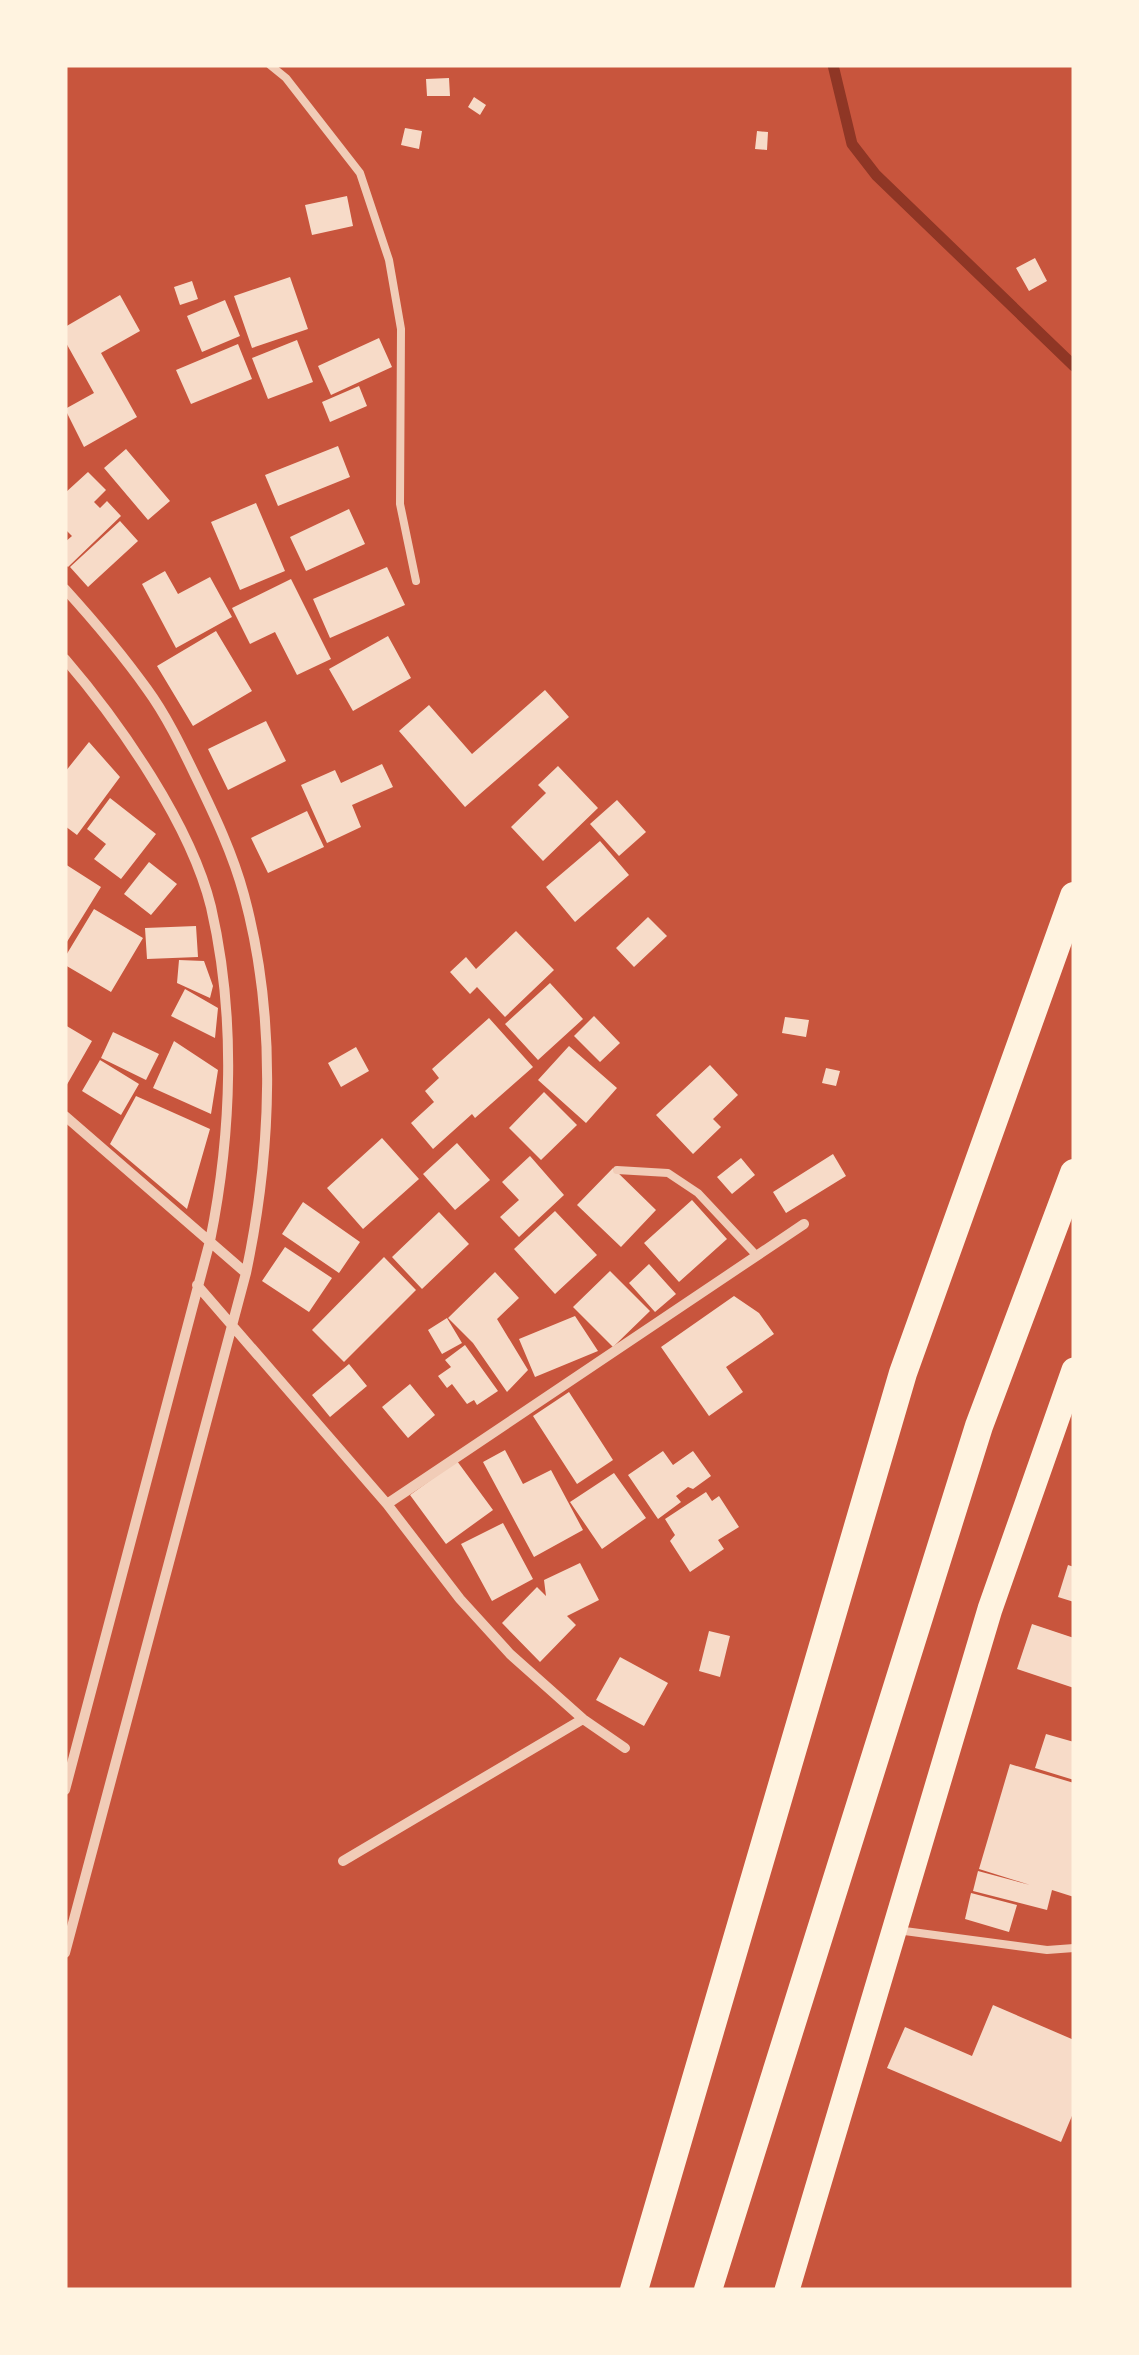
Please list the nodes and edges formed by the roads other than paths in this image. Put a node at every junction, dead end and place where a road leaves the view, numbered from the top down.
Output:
1 (270, 65) edge
2 (416, 581) dead end
3 (65, 589) edge
4 (65, 659) edge
5 (1074, 896) edge
6 (65, 1116) edge
7 (617, 1170) dead end
8 (1074, 1173) edge
9 (804, 1224) dead end
10 (210, 1240) junction
11 (757, 1256) junction
12 (246, 1273) junction
13 (196, 1285) junction
14 (232, 1322) junction
15 (1074, 1370) edge
16 (387, 1504) junction
17 (582, 1719) junction
18 (625, 1748) dead end
19 (65, 1790) edge
20 (343, 1861) dead end
21 (893, 1930) junction
22 (1074, 1948) edge
23 (65, 1953) edge
24 (634, 2290) edge
25 (708, 2290) edge
26 (786, 2290) edge

1 - 2 lane
3 - 12 street
4 - 10 street
5 - 24 highway
6 - 10 street
7 - 11 lane
8 - 25 highway
9 - 11 street
10 - 12 street
10 - 13 street
11 - 16 street
12 - 14 street
13 - 14 street
13 - 19 street
14 - 16 street
14 - 23 street
15 - 21 main road
16 - 17 street
17 - 18 street
17 - 20 street
21 - 22 lane
21 - 26 main road

